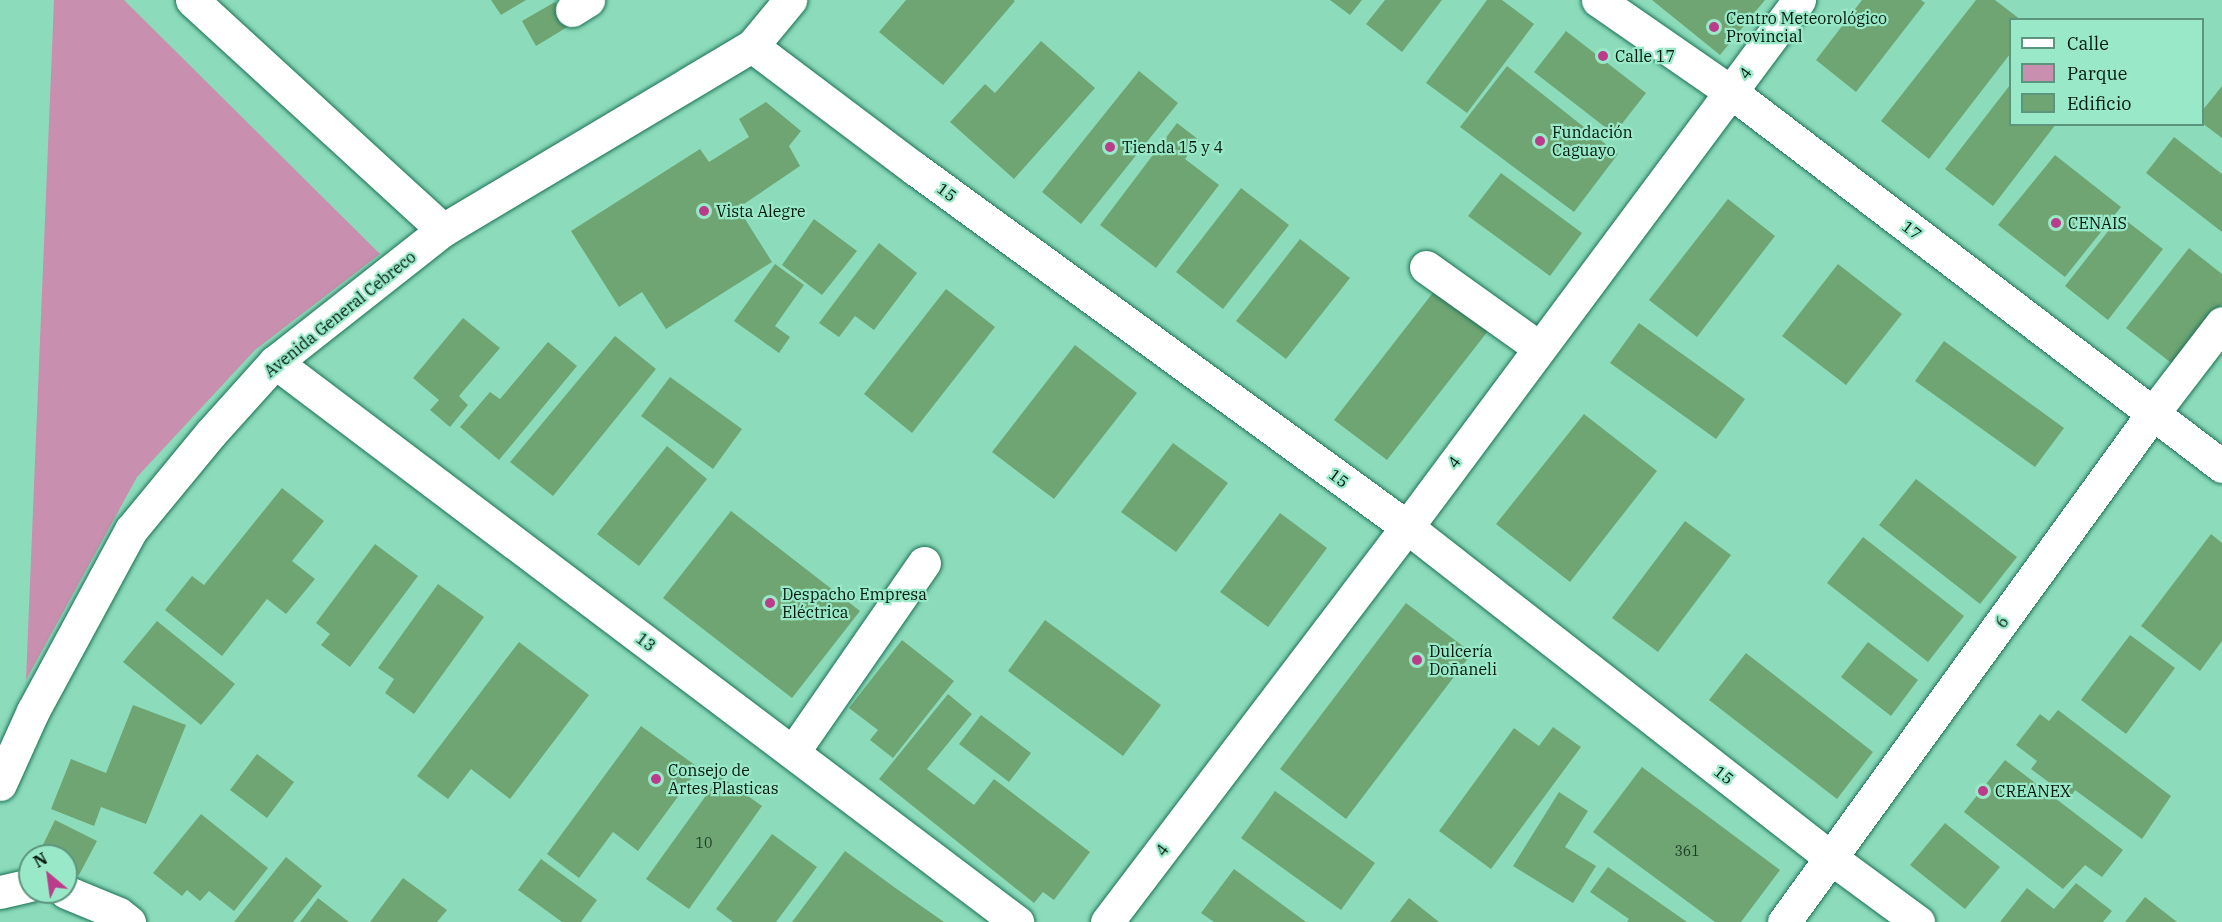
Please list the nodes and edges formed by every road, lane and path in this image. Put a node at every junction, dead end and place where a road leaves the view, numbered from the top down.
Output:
1 (192, 0) edge
2 (790, 0) edge
3 (1598, 0) edge
4 (1799, 0) edge
5 (752, 46) junction
6 (1731, 92) junction
7 (443, 230) junction
8 (1426, 267) dead end
9 (2222, 323) edge
10 (1538, 347) junction
11 (275, 362) junction
12 (2153, 413) junction
13 (2222, 466) edge
14 (1407, 527) junction
15 (924, 563) dead end
16 (793, 752) junction
17 (0, 784) edge
18 (1831, 858) junction
19 (18, 888) edge
20 (0, 892) edge
21 (78, 897) edge
22 (129, 922) edge
23 (1017, 922) edge
24 (1107, 922) edge
25 (1784, 922) edge
26 (1918, 922) edge

1 - 7 main road
2 - 5 main road, Avenida General Cebreco
3 - 6 main road, 17
4 - 6 main road, 4
5 - 7 main road, Avenida General Cebreco
5 - 14 main road, 15
6 - 10 main road, 4
6 - 12 main road, 17
7 - 11 main road, Avenida General Cebreco
8 - 10 main road
9 - 12 main road, 6
10 - 14 main road, 4
11 - 16 main road, 13
11 - 17 main road, Avenida General Cebreco
12 - 13 main road, 17
12 - 18 main road, 6
14 - 18 main road, 15
14 - 24 main road, 4
15 - 16 main road
16 - 23 main road, 13
18 - 25 main road, 6
18 - 26 main road, 15
19 - 20 main road
21 - 22 main road

